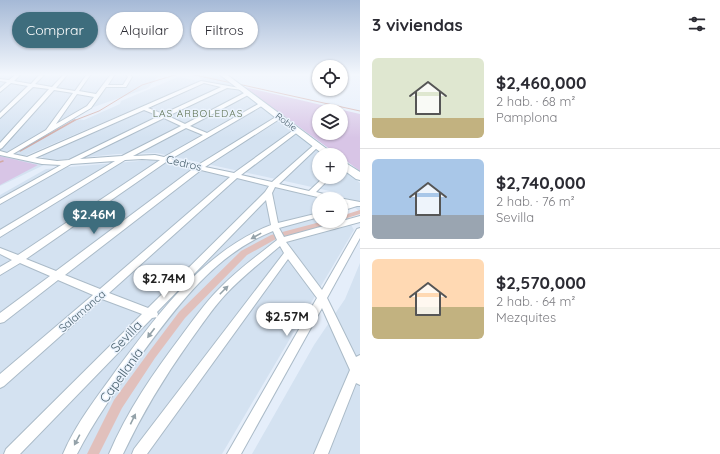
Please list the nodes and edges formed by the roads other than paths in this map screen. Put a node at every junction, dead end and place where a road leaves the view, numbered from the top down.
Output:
1 (21, 95) edge
2 (47, 95) edge
3 (74, 95) edge
4 (92, 95) edge
5 (173, 95) edge
6 (206, 95) edge
7 (235, 95) edge
8 (250, 95) edge
9 (98, 96) joint
10 (262, 104) junction
11 (144, 108) junction
12 (0, 116) edge
13 (162, 116) junction
14 (279, 117) junction
15 (185, 126) junction
16 (297, 130) junction
17 (47, 132) junction
18 (207, 135) junction
19 (317, 145) junction
20 (0, 148) edge
21 (321, 148) edge
22 (0, 153) edge
23 (9, 154) junction
24 (124, 158) junction
25 (28, 159) junction
26 (166, 159) junction
27 (70, 162) junction
28 (200, 167) junction
29 (348, 169) edge
30 (236, 175) junction
31 (360, 178) edge
32 (321, 184) edge
33 (271, 188) junction
34 (311, 193) joint
35 (0, 202) edge
36 (348, 202) edge
37 (358, 204) edge
38 (348, 207) edge
39 (312, 218) edge
40 (360, 218) edge
41 (360, 231) edge
42 (0, 234) edge
43 (278, 234) junction
44 (0, 251) edge
45 (288, 253) junction
46 (18, 260) junction
47 (0, 272) edge
48 (58, 276) junction
49 (102, 294) junction
50 (322, 298) junction
51 (149, 313) junction
52 (163, 317) junction
53 (0, 320) edge
54 (359, 370) edge
55 (0, 382) edge
56 (11, 454) edge
57 (70, 454) edge
58 (116, 454) edge
59 (139, 454) edge
60 (234, 454) edge
61 (321, 454) edge

1 - 12 street
2 - 20 street
3 - 17 street
4 - 9 street
5 - 11 street
6 - 13 street
7 - 15 street
8 - 10 street, Roble
9 - 17 street
10 - 14 street, Roble
10 - 18 street
11 - 13 street
11 - 25 street
13 - 15 street
13 - 27 street
14 - 16 street, Roble
14 - 28 street
15 - 18 street
15 - 24 street
16 - 19 street, Roble
16 - 30 street, Salamanca
17 - 23 street
18 - 26 street
19 - 21 street, Roble
19 - 33 street, Sevilla
22 - 23 street, Cedros
23 - 25 street, Cedros
24 - 26 street, Cedros
24 - 27 street, Cedros
24 - 42 street
25 - 27 street, Cedros
26 - 28 street, Cedros
26 - 46 street
27 - 35 street
28 - 30 street, Cedros
28 - 48 street
29 - 31 street
30 - 33 street, Cedros
30 - 49 street, Salamanca
32 - 34 street
33 - 34 street, Cedros
33 - 43 street
33 - 51 street, Sevilla
36 - 37 street
37 - 38 street
39 - 43 street, Capellanía
40 - 43 street, Capellanía
41 - 50 street
43 - 45 street
43 -> 52 street, Capellanía
58 -> 43 street, Capellanía
44 - 46 street
45 - 50 street
45 - 59 street
46 - 47 street
46 - 48 street
48 - 49 street
48 - 53 street
49 - 51 street
49 - 55 street, Salamanca
50 - 54 street
50 - 60 street
51 - 52 street
51 - 56 street, Sevilla
52 -> 57 street, Capellanía
54 - 61 street

